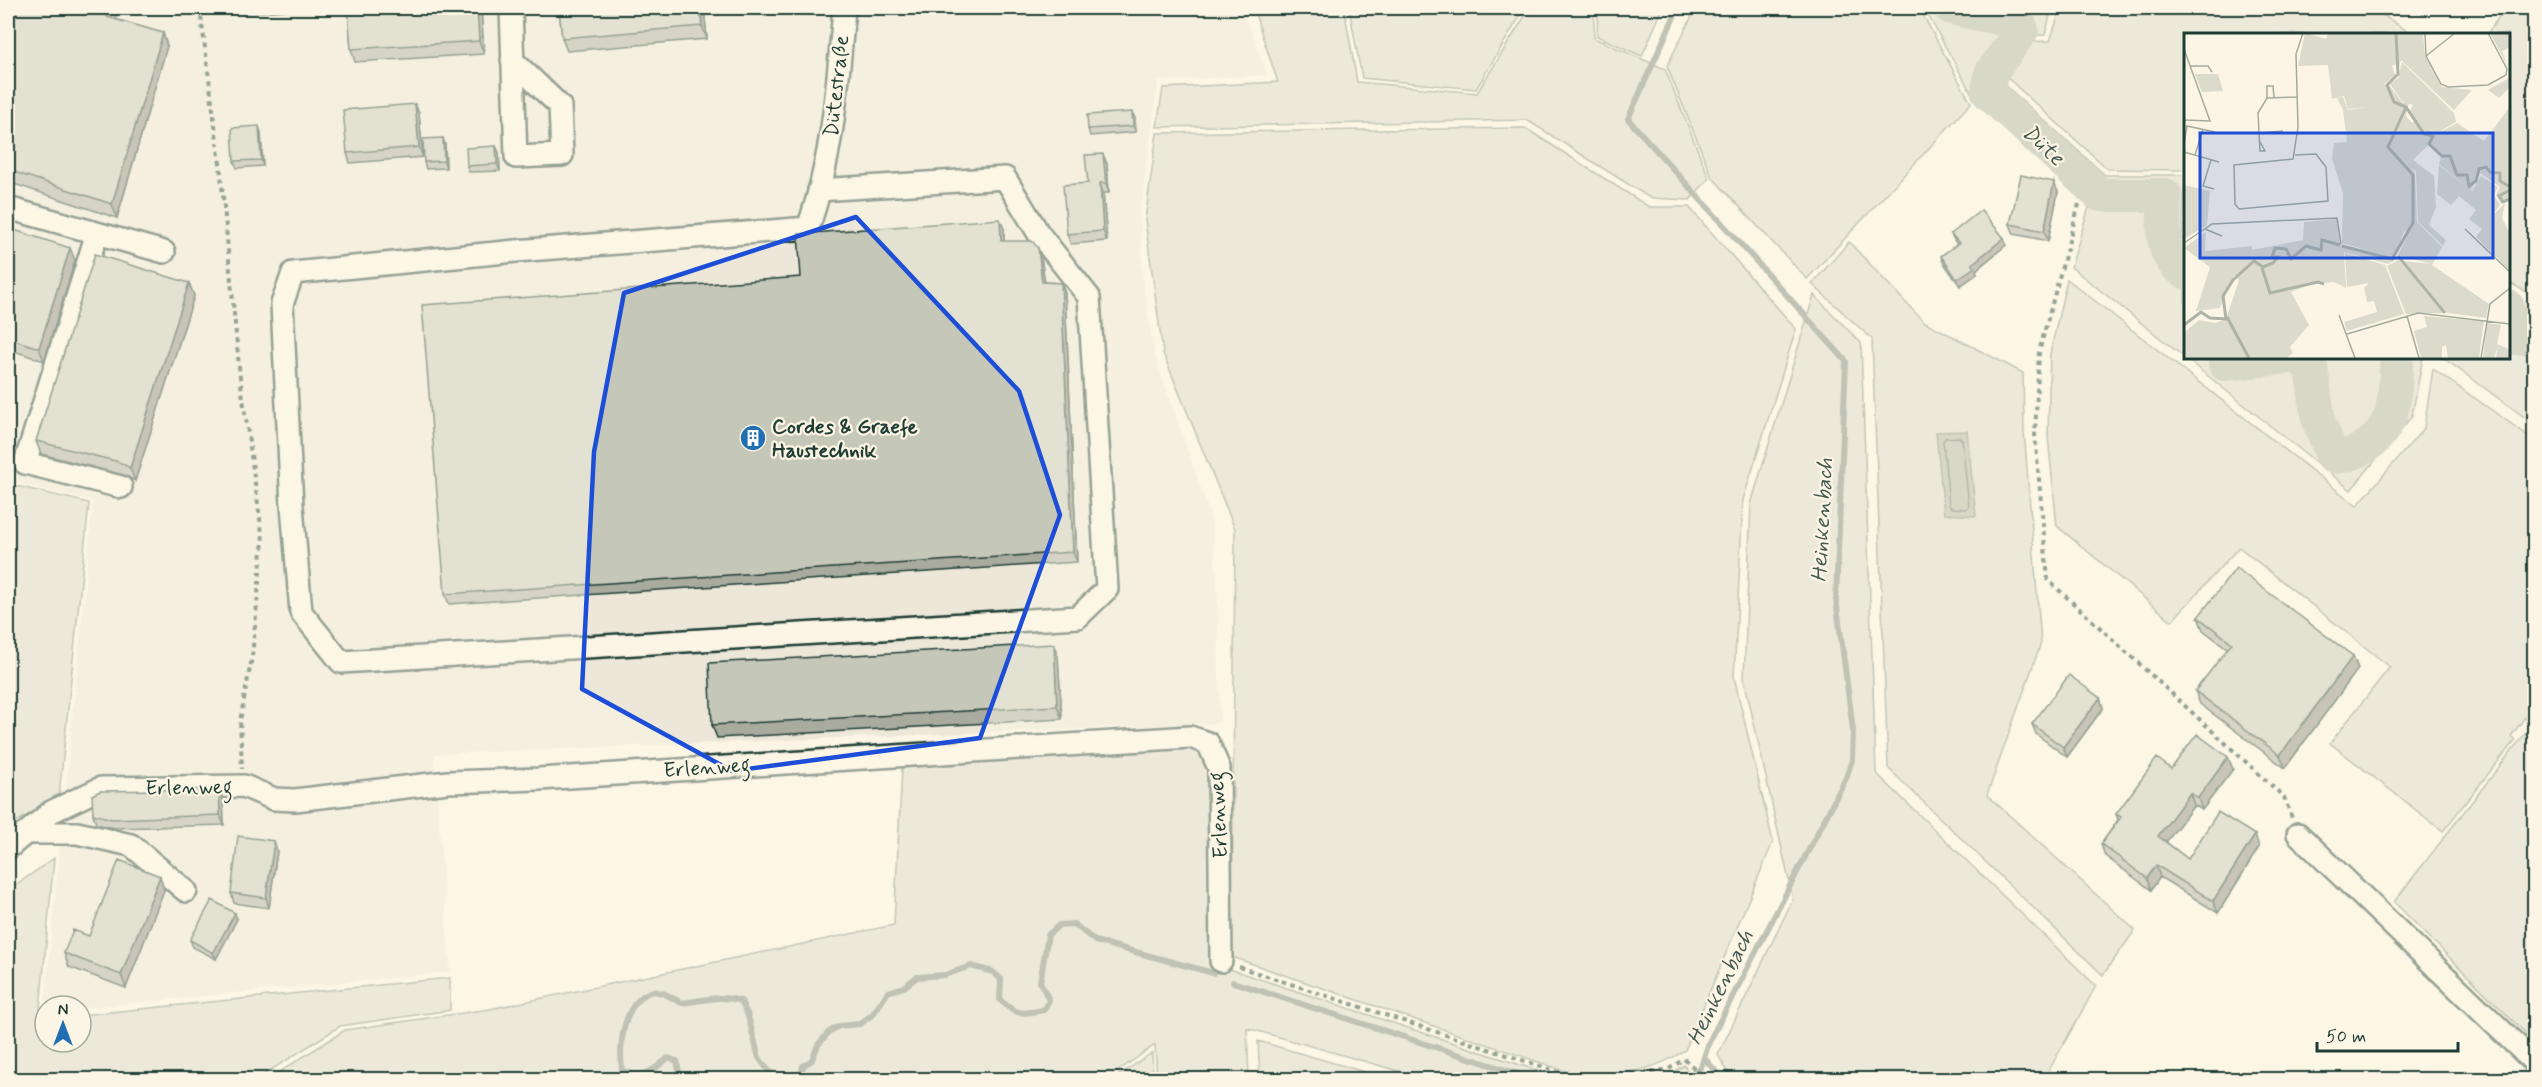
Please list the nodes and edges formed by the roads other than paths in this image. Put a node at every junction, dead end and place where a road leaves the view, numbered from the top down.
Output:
1 (12, 8) edge
2 (511, 8) edge
3 (844, 8) edge
4 (8, 24) edge
5 (512, 60) dead end
6 (819, 190) junction
7 (8, 208) edge
8 (97, 233) junction
9 (164, 252) dead end
10 (121, 487) dead end
11 (28, 833) junction
12 (2298, 834) road end
13 (8, 848) edge
14 (186, 891) dead end
15 (1221, 961) road end
16 (2535, 1062) edge

1 - 4 street
2 - 5 street
3 - 6 street, Dütestraße
6 - 6 street, Dütestraße
7 - 8 street
8 - 9 street
8 - 10 street
11 - 13 street, Erlenweg
11 - 14 street
11 - 15 street, Erlenweg
12 - 16 street

